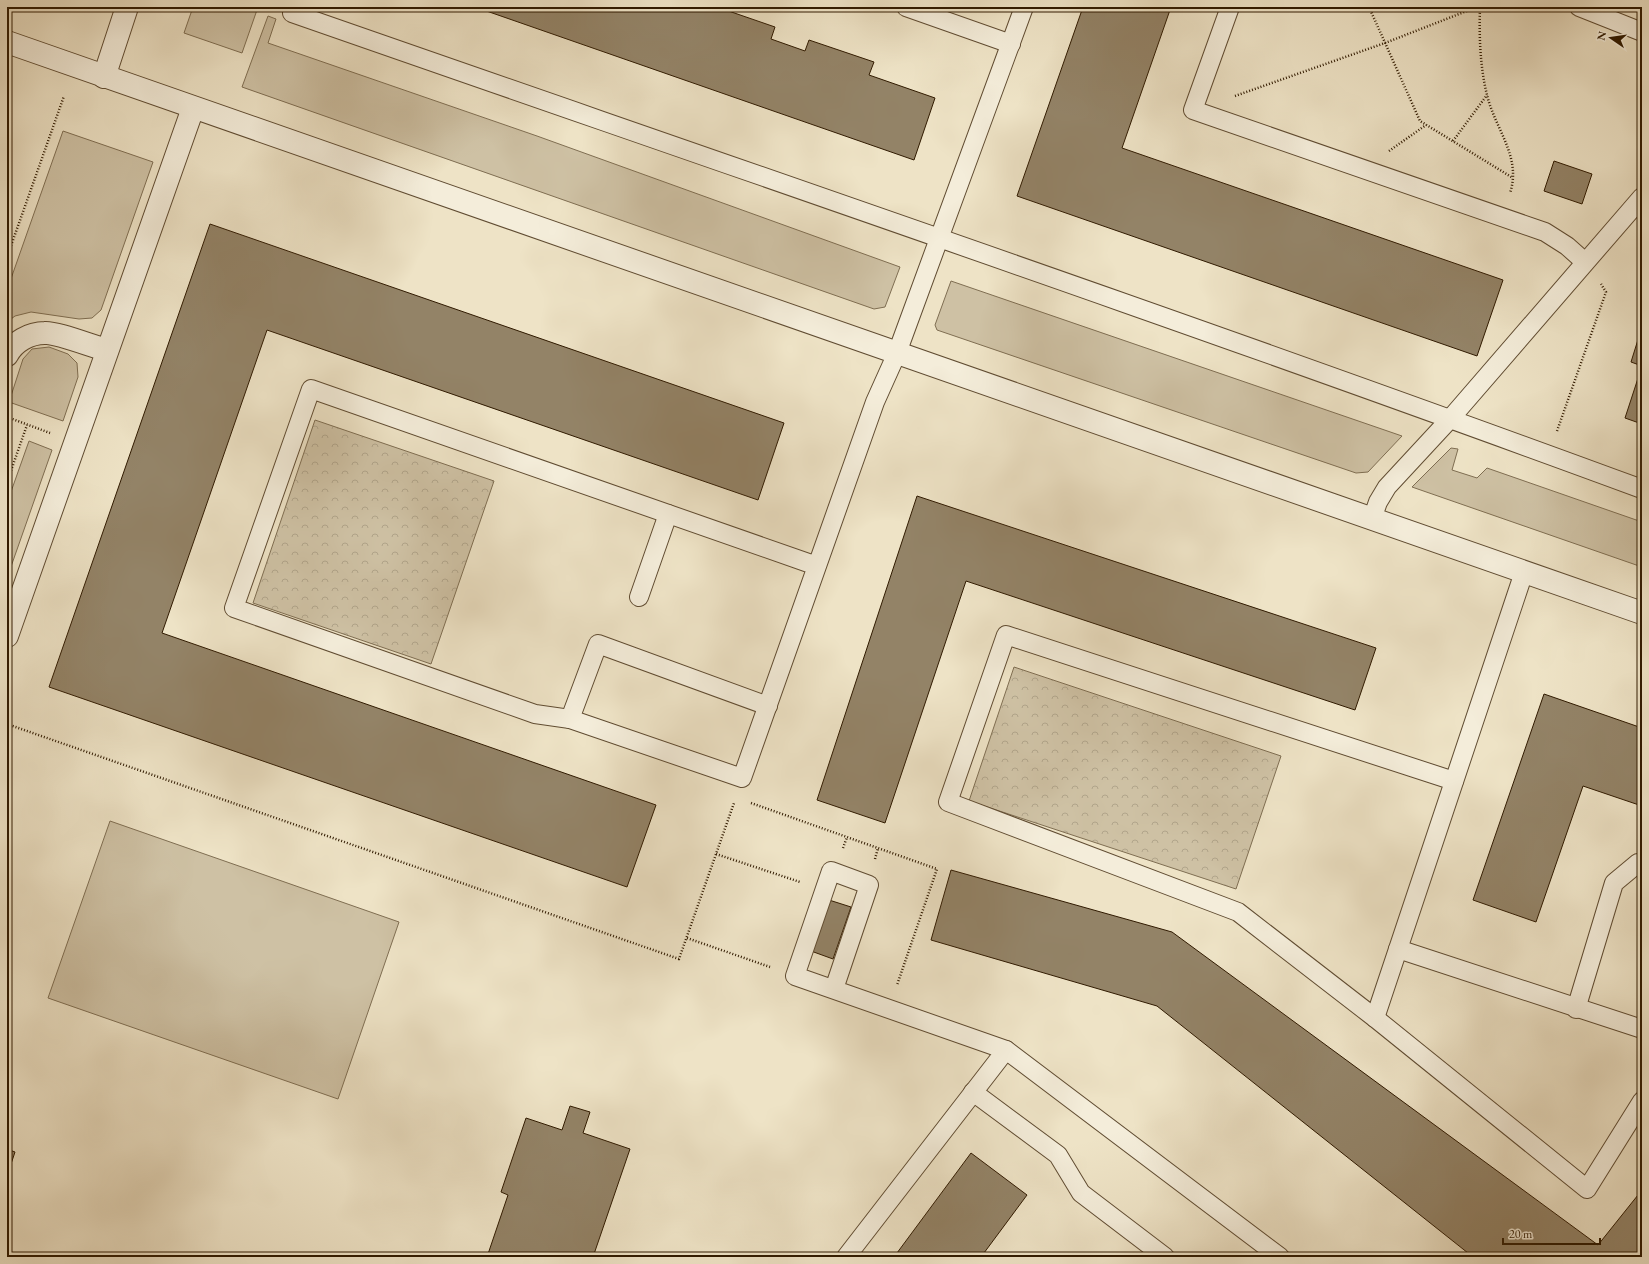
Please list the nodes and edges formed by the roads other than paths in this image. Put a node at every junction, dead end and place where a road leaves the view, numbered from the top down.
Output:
1 (127, 7) edge
2 (906, 7) edge
3 (1024, 7) edge
4 (1230, 7) edge
5 (1579, 7) edge
6 (292, 13) dead end
7 (1642, 32) edge
8 (7, 42) edge
9 (1011, 44) junction
10 (104, 77) junction
11 (192, 108) junction
12 (1642, 197) edge
13 (939, 238) junction
14 (1585, 262) junction
15 (107, 350) junction
16 (897, 353) junction
17 (7, 355) edge
18 (1450, 419) junction
19 (1642, 489) edge
20 (668, 514) junction
21 (1372, 520) junction
22 (817, 566) junction
23 (1524, 572) junction
24 (639, 597) dead end
25 (1642, 613) edge
26 (7, 636) edge
27 (768, 706) junction
28 (570, 719) junction
29 (1454, 781) junction
30 (1642, 864) edge
31 (1398, 949) junction
32 (834, 989) junction
33 (1576, 1009) junction
34 (1375, 1018) junction
35 (1642, 1029) edge
36 (1006, 1050) junction
37 (973, 1092) junction
38 (1642, 1101) edge
39 (846, 1257) edge
40 (1165, 1257) edge
41 (1280, 1257) edge

1 - 10 street
2 - 9 lane
3 - 9 lane
4 - 14 lane
5 - 7 lane
6 - 13 lane
8 - 10 street
9 - 13 lane
10 - 11 street
11 - 15 street
11 - 16 street
12 - 14 lane
13 - 16 lane
13 - 18 lane
14 - 18 lane
15 - 17 street
15 - 26 street
16 - 21 street
16 - 22 lane
18 - 19 lane
18 - 21 lane
20 - 22 lane
20 - 24 lane
20 - 28 lane
21 - 23 street
22 - 27 lane
23 - 25 street
23 - 29 lane
27 - 28 lane
27 - 28 lane
29 - 31 lane
29 - 34 lane
30 - 33 lane
31 - 33 lane
31 - 34 lane
32 - 32 lane
32 - 36 lane
33 - 35 lane
34 - 38 lane
36 - 37 lane
36 - 41 lane
37 - 39 lane
37 - 40 lane

